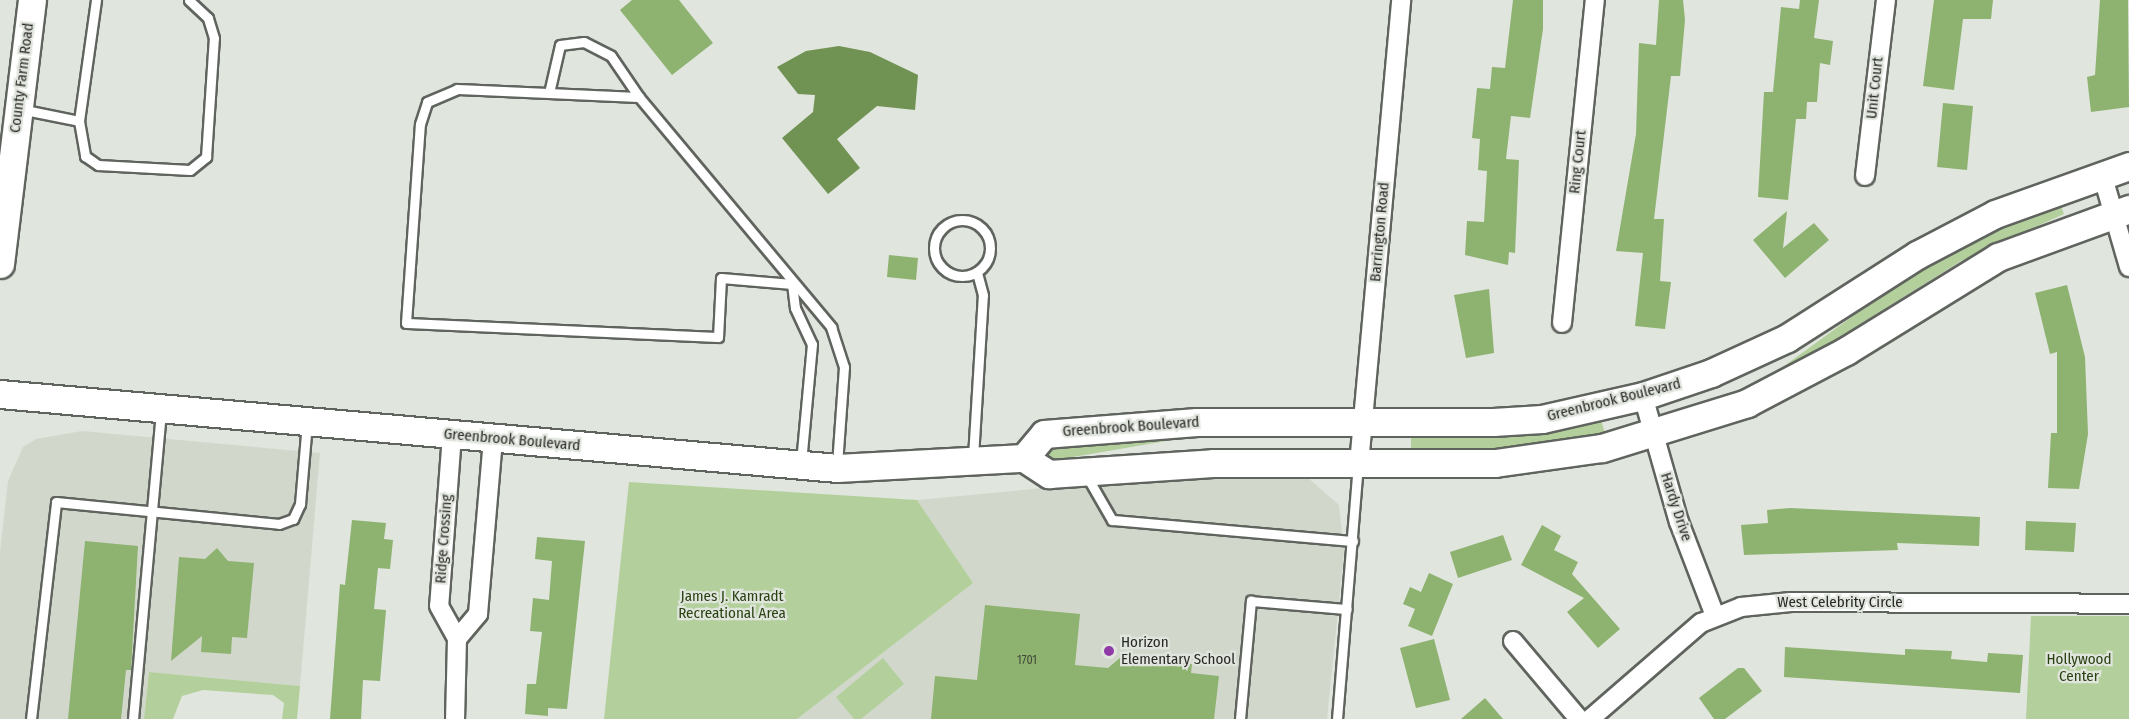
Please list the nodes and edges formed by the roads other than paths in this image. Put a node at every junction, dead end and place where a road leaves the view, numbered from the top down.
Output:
1 (32, 0) edge
2 (96, 0) edge
3 (189, 0) edge
4 (1401, 0) edge
5 (1595, 0) edge
6 (1886, 0) edge
7 (549, 93) junction
8 (639, 97) junction
9 (19, 109) junction
10 (79, 121) junction
11 (2129, 166) edge
12 (2102, 174) junction
13 (1865, 176) dead end
14 (4, 195) edge
15 (2122, 211) edge
16 (0, 264) edge
17 (2129, 267) edge
18 (978, 272) junction
19 (792, 284) junction
20 (1562, 323) dead end
21 (0, 394) edge
22 (1642, 396) junction
23 (161, 409) junction
24 (307, 422) junction
25 (1363, 422) junction
26 (452, 435) junction
27 (1653, 435) junction
28 (493, 438) junction
29 (1024, 458) junction
30 (973, 462) junction
31 (1359, 464) junction
32 (800, 466) junction
33 (837, 468) junction
34 (1083, 470) junction
35 (154, 514) junction
36 (1353, 541) junction
37 (2129, 604) edge
38 (1347, 609) junction
39 (1715, 616) junction
40 (457, 639) junction
41 (1513, 641) dead end
42 (32, 719) edge
43 (133, 719) edge
44 (455, 719) edge
45 (1240, 719) edge
46 (1337, 719) edge
47 (1579, 719) edge
48 (1590, 719) edge

1 - 9 main road, County Farm Road
2 - 10 lane
3 - 10 lane
4 - 25 street, Barrington Road
5 - 20 street, Ring Court
6 - 13 street, Unit Court
7 - 8 lane
7 - 8 lane
7 - 19 lane
8 - 19 lane
9 - 10 lane
9 - 14 main road, County Farm Road
11 - 12 main road, Greenbrook Boulevard
12 - 15 street
12 - 22 main road, Greenbrook Boulevard
14 - 16 main road, County Farm Road
15 - 17 street
15 - 27 main road
18 - 18 lane
18 - 30 lane
19 - 32 lane
19 - 33 lane
21 - 23 main road, Greenbrook Boulevard
22 - 25 main road, Greenbrook Boulevard
22 - 27 street, Hardy Drive
23 - 24 main road, Greenbrook Boulevard
23 - 35 lane
24 - 26 main road, Greenbrook Boulevard
24 - 35 lane
25 - 29 main road, Greenbrook Boulevard
25 - 31 street, Barrington Road
26 - 28 main road, Greenbrook Boulevard
26 - 40 street, Ridge Crossing
27 - 31 main road
27 - 39 street, Hardy Drive
28 - 32 main road, Greenbrook Boulevard
28 - 40 street
29 - 30 main road, Greenbrook Boulevard
29 - 34 main road
30 - 33 main road, Greenbrook Boulevard
31 - 34 main road
31 - 36 lane
32 - 33 main road, Greenbrook Boulevard
34 - 36 lane
35 - 42 lane
35 - 43 lane
36 - 38 lane
37 - 39 street, West Celebrity Circle
38 - 45 lane
38 - 46 lane
39 - 48 street, West Celebrity Circle
40 - 44 street
41 - 47 street

